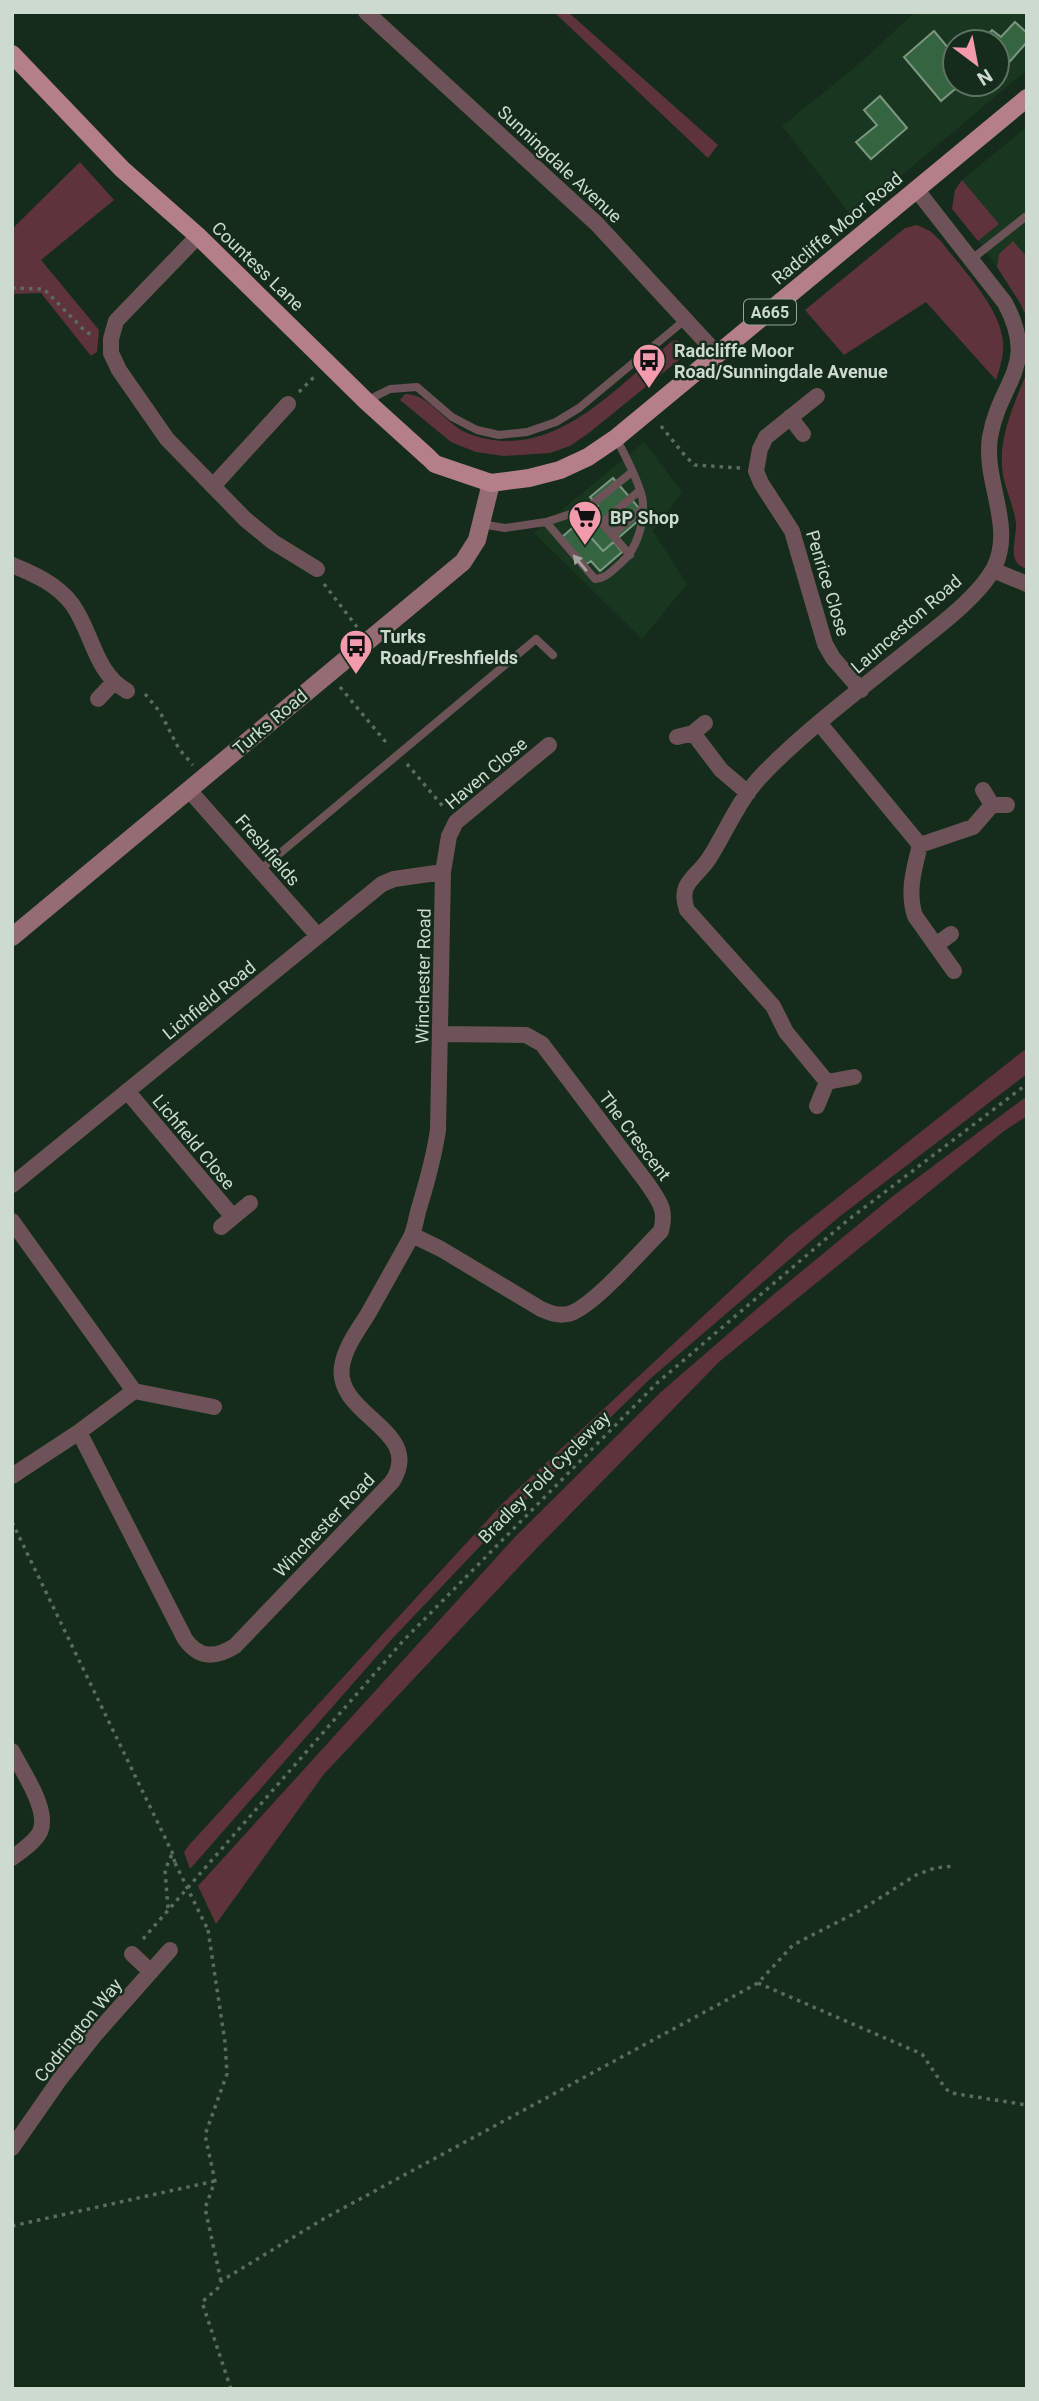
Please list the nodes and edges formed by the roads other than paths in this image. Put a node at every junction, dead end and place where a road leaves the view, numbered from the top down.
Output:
1 (366, 12) edge
2 (12, 54) edge
3 (1027, 98) edge
4 (916, 189) junction
5 (1025, 217) dead end
6 (198, 236) junction
7 (972, 258) junction
8 (686, 319) junction
9 (718, 355) junction
10 (817, 396) dead end
11 (366, 401) junction
12 (288, 404) road end
13 (790, 417) junction
14 (803, 434) dead end
15 (616, 438) junction
16 (632, 472) junction
17 (491, 482) junction
18 (213, 486) junction
19 (639, 491) junction
20 (589, 508) junction
21 (643, 508) junction
22 (545, 522) junction
23 (602, 523) junction
24 (481, 524) junction
25 (612, 535) junction
26 (630, 555) junction
27 (12, 565) edge
28 (317, 569) road end
29 (993, 570) junction
30 (1027, 584) edge
31 (553, 655) dead end
32 (861, 690) junction
33 (98, 699) dead end
34 (820, 724) junction
35 (692, 731) dead end
36 (549, 745) dead end
37 (196, 784) junction
38 (983, 790) dead end
39 (748, 793) junction
40 (920, 845) junction
41 (260, 870) junction
42 (443, 872) junction
43 (951, 934) dead end
44 (318, 936) junction
45 (12, 937) edge
46 (936, 945) junction
47 (954, 971) dead end
48 (442, 1034) junction
49 (854, 1077) dead end
50 (827, 1082) junction
51 (127, 1091) junction
52 (817, 1106) dead end
53 (12, 1185) edge
54 (250, 1202) dead end
55 (12, 1221) edge
56 (412, 1235) junction
57 (134, 1391) junction
58 (214, 1407) dead end
59 (79, 1433) junction
60 (12, 1476) edge
61 (12, 1751) edge
62 (12, 1858) edge
63 (170, 1950) dead end
64 (134, 1951) road end
65 (151, 1972) junction
66 (12, 2148) edge

1 - 8 street, Sunningdale Avenue
2 - 6 main road, Countess Lane / A665
3 - 4 main road, Radcliffe Moor Road / A665
4 - 7 street, Launceston Road
4 - 9 main road, Radcliffe Moor Road / A665
5 - 7 lane
6 - 11 main road, Countess Lane / A665
6 - 18 street
7 - 29 street, Launceston Road
8 - 9 street, Sunningdale Avenue
8 - 11 lane
9 - 15 main road, Radcliffe Moor Road / A665
10 - 13 street
11 - 17 main road, Countess Lane / A665
12 - 18 street
13 - 14 street
13 - 32 street, Penrice Close
15 - 16 lane
15 - 17 main road, Radcliffe Moor Road / A665
16 - 19 lane
16 - 20 lane
17 - 24 street, Turks Road
18 - 28 street
19 - 21 lane
19 - 23 lane
20 - 22 lane
20 - 23 lane
21 - 25 lane
21 - 26 lane
22 - 24 lane
26 -> 22 lane
23 - 25 lane
24 - 37 street, Turks Road
25 - 26 lane
27 - 33 street
29 - 30 street
29 - 32 street, Launceston Road
31 - 41 lane
32 - 34 street, Launceston Road
34 - 39 street, Launceston Road
34 - 40 street
35 - 39 street
36 - 42 street, Haven Close
37 - 41 street, Freshfields
37 - 45 street, Turks Road
38 - 40 street
39 - 50 street, Launceston Road
40 - 46 street
41 - 44 street, Freshfields
42 - 44 street, Lichfield Road
42 - 48 street, Winchester Road
43 - 46 street
44 - 51 street, Lichfield Road
46 - 47 street
48 - 56 street, Winchester Road
48 - 56 street, The Crescent
49 - 50 street
50 - 52 street
51 - 53 street, Lichfield Road
51 - 54 street, Lichfield Close
55 - 57 street
56 - 59 street, Winchester Road
57 - 58 street
57 - 59 street
59 - 60 street
61 - 62 street
63 - 65 street, Codrington Way
64 - 65 street
65 - 66 street, Codrington Way

